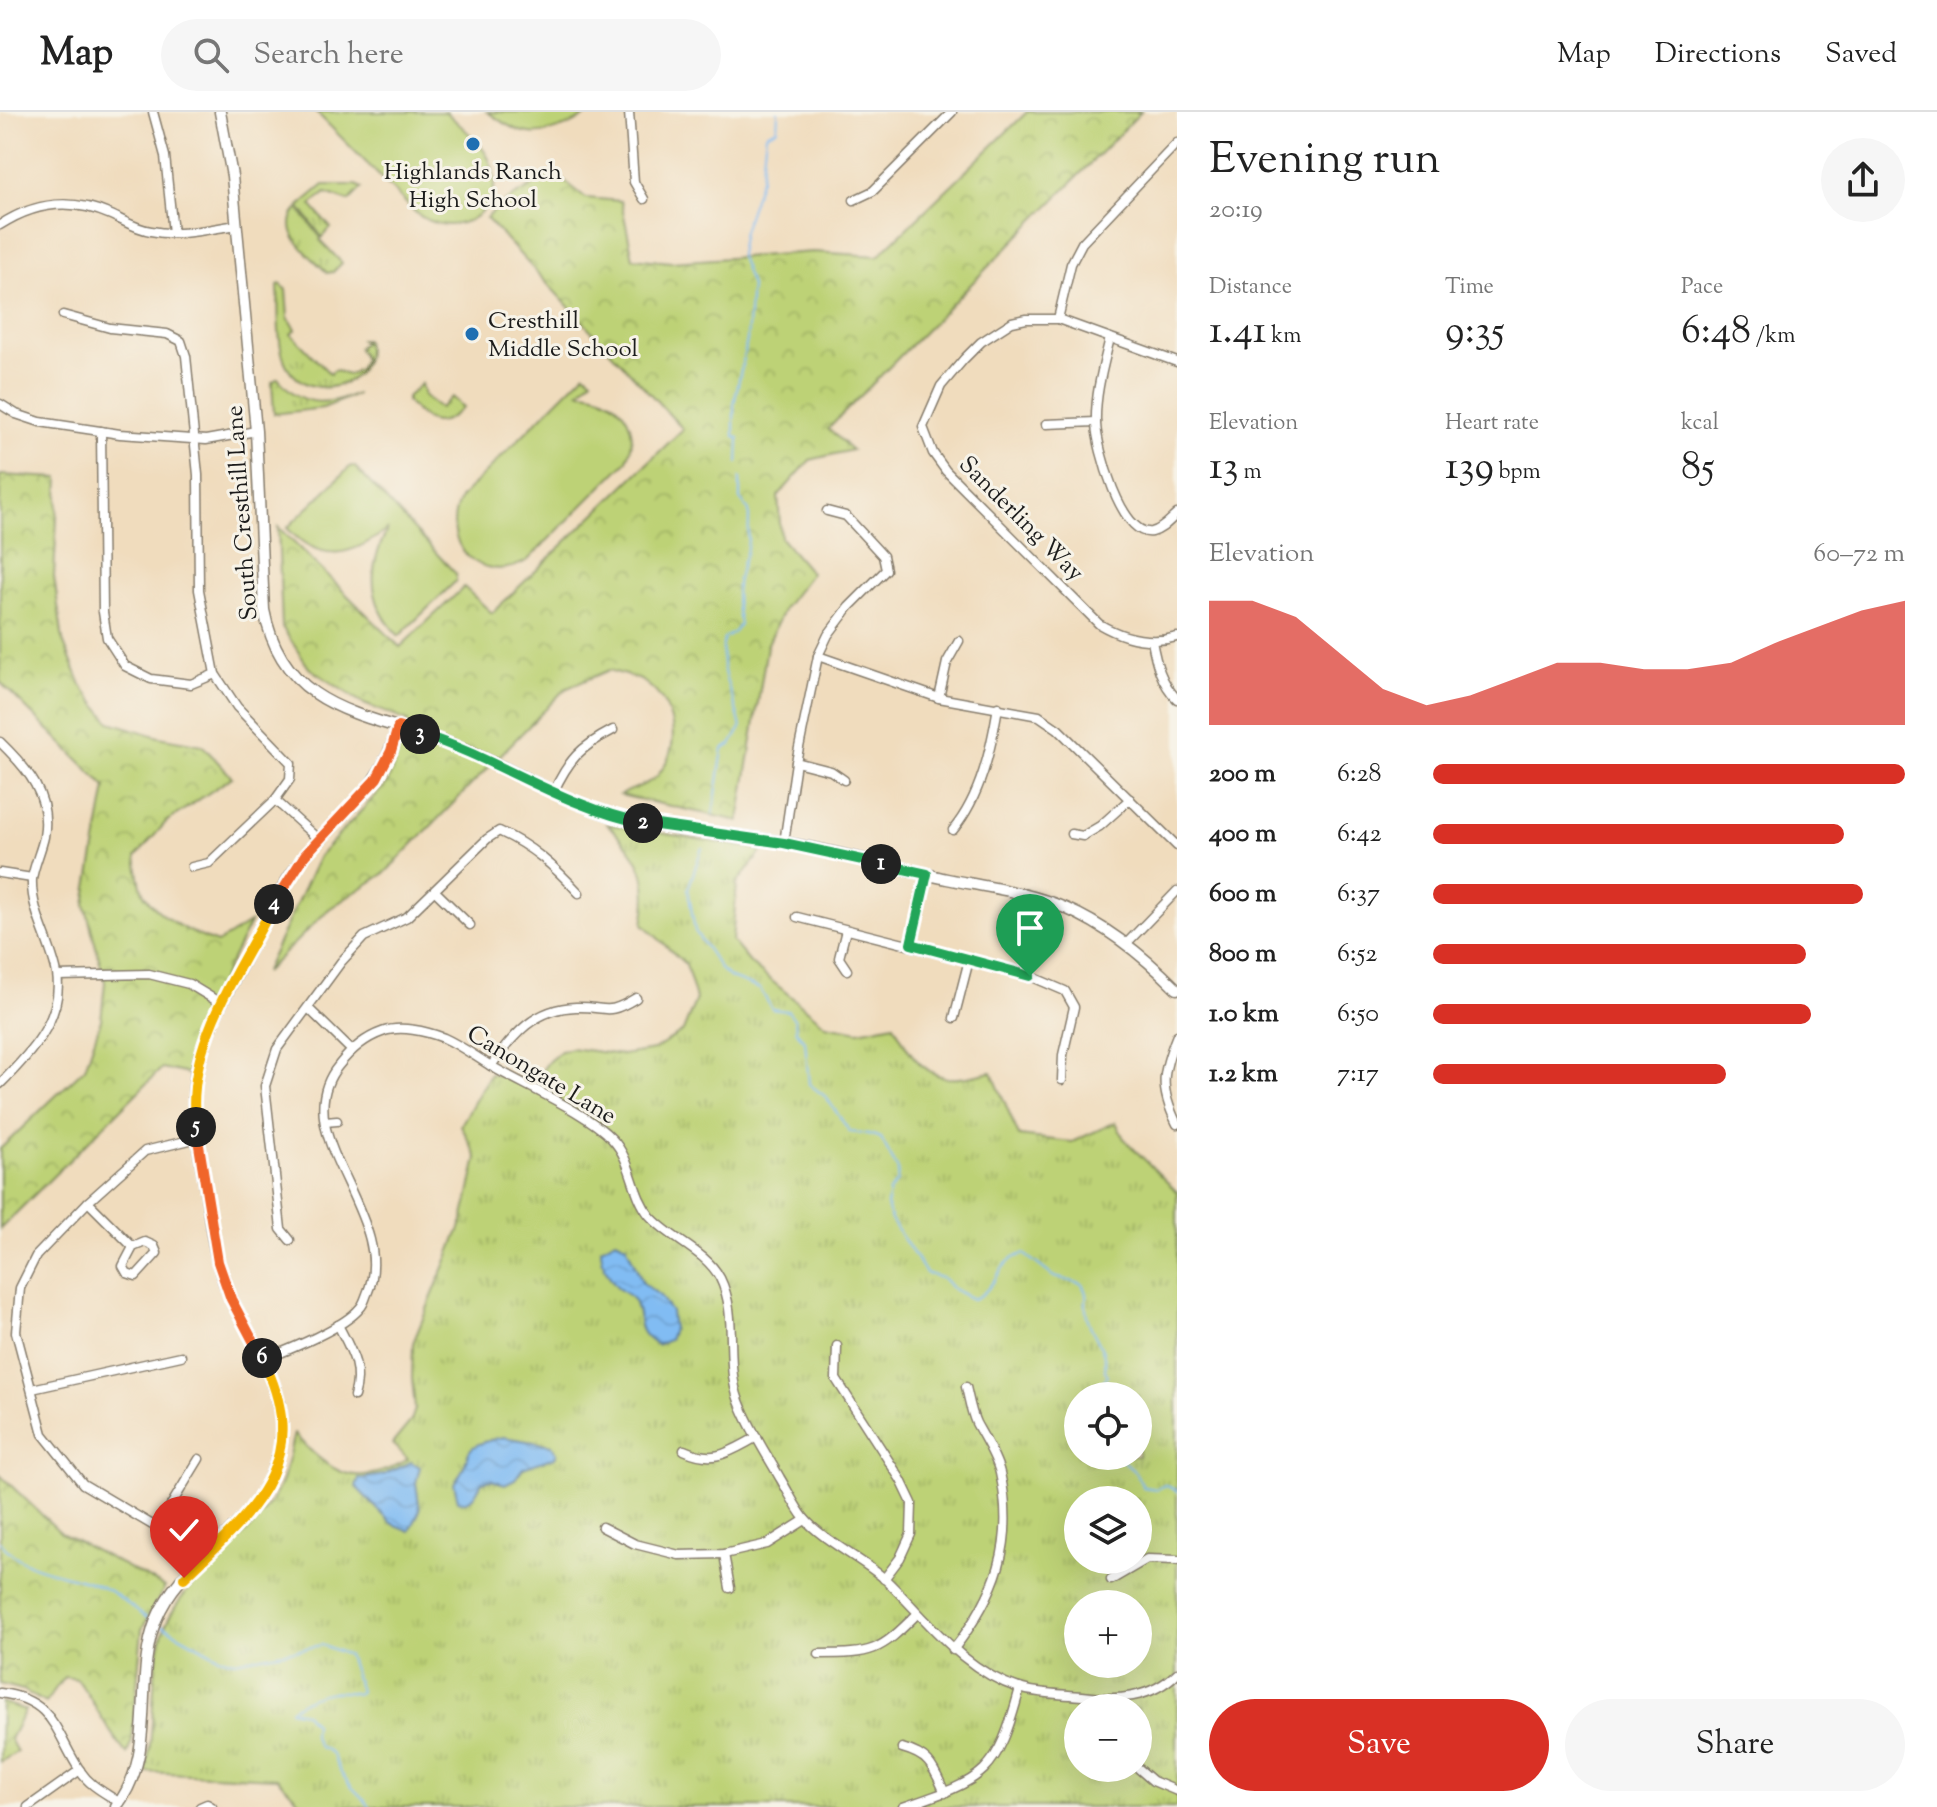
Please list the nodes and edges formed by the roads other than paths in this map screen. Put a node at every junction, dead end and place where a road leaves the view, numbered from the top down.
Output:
1 (153, 112) edge
2 (220, 112) edge
3 (629, 112) edge
4 (952, 112) edge
5 (1177, 143) edge
6 (644, 199) dead end
7 (854, 200) dead end
8 (0, 225) edge
9 (237, 225) junction
10 (173, 233) junction
11 (63, 315) dead end
12 (1058, 319) junction
13 (1110, 338) junction
14 (1177, 362) edge
15 (0, 404) edge
16 (1096, 422) junction
17 (1046, 424) dead end
18 (101, 431) junction
19 (256, 431) junction
20 (194, 439) junction
21 (827, 511) dead end
22 (1177, 514) edge
23 (1177, 637) edge
24 (959, 641) dead end
25 (1152, 641) junction
26 (818, 656) junction
27 (215, 674) junction
28 (939, 698) junction
29 (1177, 699) edge
30 (998, 707) junction
31 (398, 727) junction
32 (613, 730) dead end
33 (0, 742) edge
34 (796, 762) junction
35 (844, 780) dead end
36 (553, 793) junction
37 (1130, 799) junction
38 (275, 800) junction
39 (953, 830) dead end
40 (1071, 834) dead end
41 (319, 840) junction
42 (784, 843) junction
43 (1177, 846) edge
44 (192, 867) dead end
45 (0, 873) edge
46 (927, 874) junction
47 (32, 878) junction
48 (435, 891) junction
49 (1177, 891) edge
50 (579, 893) dead end
51 (797, 917) dead end
52 (470, 925) dead end
53 (846, 930) junction
54 (911, 944) junction
55 (1126, 944) junction
56 (969, 960) junction
57 (847, 970) dead end
58 (58, 976) junction
59 (1177, 989) edge
60 (636, 998) dead end
61 (222, 1004) junction
62 (308, 1008) junction
63 (954, 1018) dead end
64 (1177, 1035) edge
65 (351, 1050) junction
66 (491, 1066) junction
67 (1062, 1080) dead end
68 (0, 1084) edge
69 (337, 1121) dead end
70 (325, 1122) junction
71 (1177, 1124) edge
72 (198, 1138) junction
73 (88, 1202) junction
74 (290, 1240) dead end
75 (133, 1247) dead end
76 (338, 1325) junction
77 (837, 1346) dead end
78 (181, 1356) dead end
79 (263, 1360) junction
80 (966, 1387) dead end
81 (32, 1389) junction
82 (354, 1396) dead end
83 (757, 1437) junction
84 (684, 1450) dead end
85 (199, 1459) dead end
86 (805, 1520) junction
87 (602, 1527) dead end
88 (157, 1528) junction
89 (724, 1554) junction
90 (1177, 1560) edge
91 (201, 1561) junction
92 (884, 1579) junction
93 (1111, 1580) dead end
94 (730, 1588) dead end
95 (917, 1614) junction
96 (953, 1650) junction
97 (819, 1654) dead end
98 (1177, 1673) edge
99 (1020, 1688) junction
100 (0, 1693) edge
101 (1145, 1694) edge
102 (1064, 1696) edge
103 (902, 1748) dead end
104 (80, 1770) junction
105 (1152, 1780) edge
106 (1177, 1791) edge
107 (945, 1793) junction
108 (118, 1805) edge
109 (28, 1807) edge
110 (200, 1807) edge
111 (212, 1807) edge
112 (903, 1807) edge

1 - 10 street
2 - 9 street, South Cresthill Lane
3 - 6 street
4 - 7 street
5 - 12 street
8 - 10 street
9 - 10 street
9 - 19 street, South Cresthill Lane
11 - 20 street
12 - 13 street, Sanderling Way
12 - 25 street, Sanderling Way
13 - 14 street, Sanderling Way
13 - 16 street
15 - 18 street
16 - 17 street
16 - 22 street
18 - 20 street
18 - 27 street
19 - 20 street
19 - 31 street, South Cresthill Lane
20 - 27 street
21 - 26 street
23 - 25 street, Sanderling Way
24 - 28 street
25 - 29 street
26 - 28 street
26 - 34 street
27 - 38 street
28 - 30 street
30 - 37 street
30 - 39 street
31 - 36 street, South Cresthill Lane
31 - 41 street
32 - 36 street
33 - 47 street
34 - 35 street
34 - 42 street
36 - 42 street, South Cresthill Lane
37 - 40 street
37 - 43 street
38 - 41 street
38 - 44 street
41 - 61 street
42 - 46 street, South Cresthill Lane
45 - 47 street
46 - 54 street
46 - 55 street, South Cresthill Lane
47 - 58 street
48 - 50 street
48 - 52 street
48 - 62 street
49 - 55 street
51 - 53 street
53 - 54 street
53 - 57 street
54 - 56 street
55 - 59 street, South Cresthill Lane
56 - 63 street
56 - 67 street
58 - 61 street
58 - 68 street
60 - 66 street
61 - 72 street
62 - 65 street
62 - 74 street
64 - 71 street
65 - 66 street, Canongate Lane
65 - 70 street, Canongate Lane
66 - 83 street, Canongate Lane
69 - 70 street
70 - 76 street, Canongate Lane
72 - 73 street
72 - 79 street
73 - 75 street
73 - 81 street
76 - 79 street, Canongate Lane
76 - 82 street
77 - 92 street
78 - 81 street
79 - 91 street
80 - 96 street
81 - 88 street
83 - 84 street
83 - 86 street, Canongate Lane
85 - 88 street
86 - 89 street
86 - 92 street, Canongate Lane
87 - 89 street
88 - 91 street
89 - 94 street
90 - 93 street
91 - 108 street
92 - 95 street, Canongate Lane
95 - 96 street, Canongate Lane
95 - 97 street
96 - 99 street, Canongate Lane
98 - 101 street, Canongate Lane
99 - 102 street, Canongate Lane
99 - 107 street
100 - 104 street
103 - 107 street
104 - 108 street
104 - 109 street
105 - 106 street
107 - 112 street
110 - 111 street

